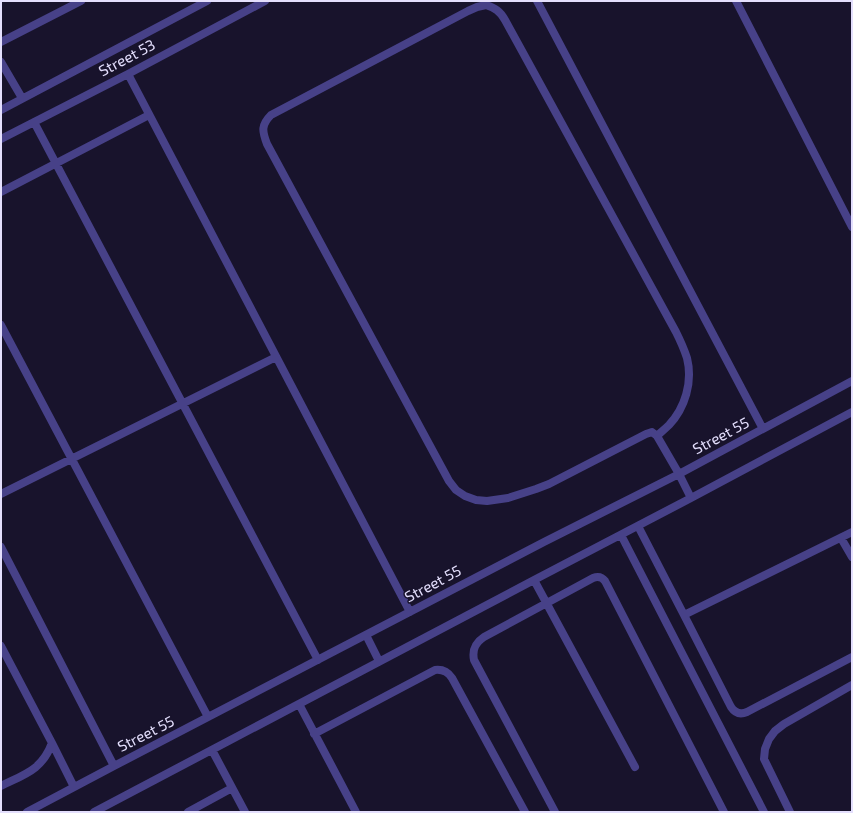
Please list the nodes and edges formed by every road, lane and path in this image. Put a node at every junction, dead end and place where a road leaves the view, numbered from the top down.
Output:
1 (81, 1) edge
2 (207, 1) edge
3 (265, 1) edge
4 (537, 1) edge
5 (736, 1) edge
6 (1, 42) edge
7 (1, 62) edge
8 (128, 74) junction
9 (22, 98) junction
10 (1, 110) edge
11 (149, 115) junction
12 (34, 122) junction
13 (1, 139) edge
14 (56, 163) junction
15 (1, 192) edge
16 (852, 227) edge
17 (1, 325) edge
18 (276, 357) junction
19 (852, 381) edge
20 (182, 403) junction
21 (852, 412) edge
22 (763, 429) junction
23 (657, 436) junction
24 (71, 459) junction
25 (679, 474) junction
26 (1, 494) edge
27 (691, 498) junction
28 (638, 526) junction
29 (852, 532) edge
30 (621, 535) junction
31 (841, 538) junction
32 (1, 547) edge
33 (852, 557) edge
34 (534, 580) junction
35 (546, 603) junction
36 (410, 612) junction
37 (684, 615) junction
38 (366, 635) junction
39 (1, 646) edge
40 (852, 657) edge
41 (318, 660) junction
42 (379, 661) junction
43 (852, 685) edge
44 (299, 704) junction
45 (208, 717) junction
46 (314, 734) junction
47 (52, 743) junction
48 (212, 750) junction
49 (114, 766) junction
50 (635, 767) dead end
51 (1, 786) edge
52 (74, 786) junction
53 (232, 788) junction
54 (27, 812) edge
55 (94, 812) edge
56 (188, 812) edge
57 (245, 812) edge
58 (356, 812) edge
59 (525, 812) edge
60 (555, 812) edge
61 (724, 812) edge
62 (764, 812) edge
63 (790, 812) edge

1 - 6 lane
2 - 9 lane, Street 53
3 - 8 lane, Street 53
4 - 22 lane
5 - 16 lane
7 - 9 lane
8 - 11 lane
8 - 12 lane, Street 53
9 - 10 lane, Street 53
11 - 14 lane
11 - 18 lane
12 - 13 lane, Street 53
12 - 14 lane
14 - 15 lane
14 - 20 lane
17 - 24 lane
18 - 20 lane
18 - 36 lane
19 - 22 lane, Street 55
20 - 24 lane
20 - 41 lane
21 - 27 lane
22 - 25 lane, Street 55
23 - 23 lane
23 - 25 lane
24 - 26 lane
24 - 45 lane
25 - 27 lane
25 - 36 lane, Street 55
27 - 28 lane
28 - 30 lane
28 - 37 lane
29 - 31 lane
30 - 34 lane
30 - 62 lane
31 - 33 lane
31 - 37 lane
32 - 49 lane
34 - 35 lane
34 - 42 lane
35 - 50 lane
35 - 60 lane
35 - 61 lane
36 - 38 lane, Street 55
37 - 40 lane
38 - 41 lane, Street 55
38 - 42 lane
39 - 47 lane
41 - 45 lane, Street 55
42 - 44 lane
43 - 63 lane
44 - 46 lane
44 - 48 lane
45 - 49 lane, Street 55
46 - 58 lane
46 - 59 lane
47 - 51 lane
47 - 52 lane
48 - 53 lane
48 - 55 lane
49 - 52 lane, Street 55
52 - 54 lane, Street 55
53 - 56 lane
53 - 57 lane

